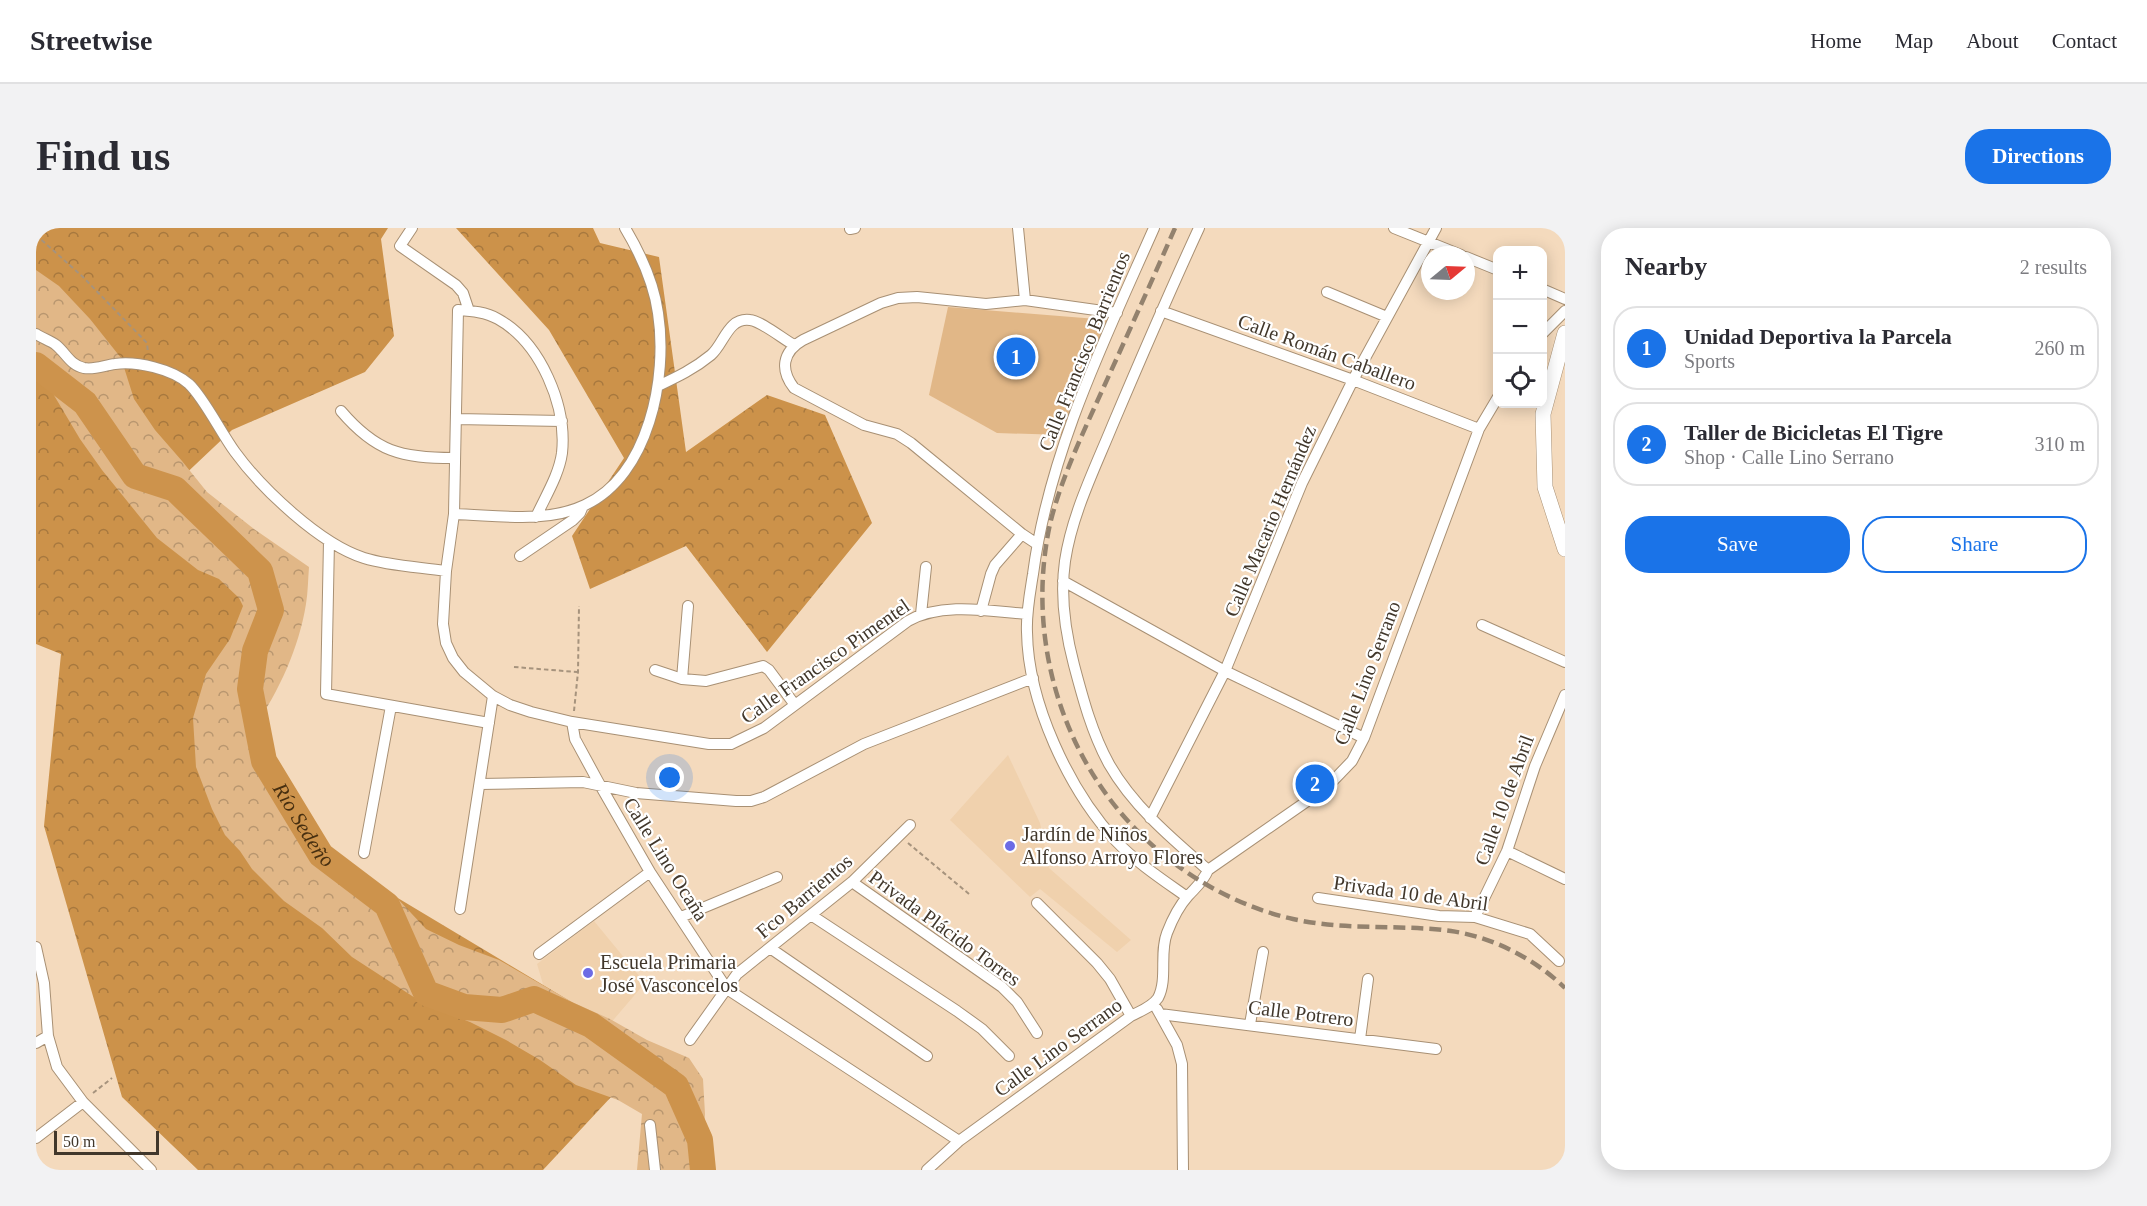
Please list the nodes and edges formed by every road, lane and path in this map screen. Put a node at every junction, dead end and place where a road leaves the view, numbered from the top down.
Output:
1 (412, 228) edge
2 (626, 228) edge
3 (1018, 228) edge
4 (1154, 228) edge
5 (1199, 228) edge
6 (1394, 228) edge
7 (1436, 228) edge
8 (36, 235) edge
9 (1428, 241) junction
10 (1440, 246) edge
11 (1475, 261) edge
12 (1493, 268) edge
13 (1547, 291) edge
14 (1327, 292) dead end
15 (1565, 299) edge
16 (1025, 300) junction
17 (469, 311) junction
18 (1161, 311) junction
19 (1565, 311) edge
20 (1117, 313) junction
21 (1387, 317) junction
22 (1547, 329) edge
23 (1565, 333) edge
24 (36, 334) edge
25 (794, 345) junction
26 (150, 366) junction
27 (1353, 380) junction
28 (658, 386) junction
29 (1493, 404) edge
30 (341, 411) dead end
31 (456, 419) junction
32 (562, 421) junction
33 (1479, 429) junction
34 (454, 458) junction
35 (583, 506) junction
36 (454, 513) junction
37 (536, 517) junction
38 (1022, 534) junction
39 (329, 541) junction
40 (1037, 544) junction
41 (1565, 549) edge
42 (520, 556) dead end
43 (926, 567) dead end
44 (446, 571) junction
45 (1063, 581) junction
46 (579, 606) dead end
47 (688, 606) dead end
48 (981, 610) junction
49 (921, 614) junction
50 (1027, 614) junction
51 (1482, 625) dead end
52 (1565, 662) edge
53 (514, 667) dead end
54 (655, 670) dead end
55 (1225, 671) junction
56 (579, 672) junction
57 (1033, 678) junction
58 (682, 679) junction
59 (1565, 695) edge
60 (493, 696) junction
61 (795, 705) junction
62 (391, 706) junction
63 (572, 722) junction
64 (489, 723) junction
65 (1364, 738) junction
66 (480, 784) junction
67 (600, 785) junction
68 (1150, 818) junction
69 (910, 825) dead end
70 (899, 836) junction
71 (1508, 851) junction
72 (364, 853) dead end
73 (1208, 870) junction
74 (650, 872) junction
75 (777, 877) dead end
76 (1565, 879) edge
77 (852, 882) junction
78 (969, 894) dead end
79 (1187, 897) junction
80 (1318, 898) dead end
81 (1037, 903) dead end
82 (460, 909) dead end
83 (811, 915) junction
84 (681, 917) junction
85 (1475, 917) junction
86 (770, 948) junction
87 (36, 951) edge
88 (1263, 952) dead end
89 (539, 954) dead end
90 (1559, 961) dead end
91 (1368, 979) dead end
92 (727, 989) junction
93 (1157, 1009) junction
94 (1131, 1016) junction
95 (1250, 1024) junction
96 (1037, 1033) dead end
97 (48, 1036) junction
98 (1360, 1039) junction
99 (690, 1040) dead end
100 (36, 1043) edge
101 (1436, 1049) dead end
102 (927, 1056) dead end
103 (1009, 1056) dead end
104 (112, 1078) dead end
105 (82, 1102) junction
106 (650, 1125) dead end
107 (36, 1138) edge
108 (959, 1141) junction
109 (151, 1170) edge
110 (655, 1170) edge
111 (927, 1170) edge
112 (1184, 1170) edge

1 - 17 street
2 - 28 street
3 - 16 street
4 - 20 street, Calle Francisco Barrientos
5 - 18 street
6 - 9 street
7 - 9 street, Calle Macario Hernández
8 - 26 path
9 - 10 street
9 - 21 street, Calle Macario Hernández
11 - 12 street
13 - 15 street
14 - 21 street
16 - 20 street
16 - 25 street
17 - 31 street, Calle Francisco Pimentel
17 - 32 street
18 - 27 street, Calle Román Caballero
18 - 45 street
19 - 22 street
20 - 40 street, Calle Francisco Barrientos
21 - 27 street, Calle Macario Hernández
23 - 41 main road
24 - 26 street
25 - 28 street
25 - 38 street
26 - 39 street
27 - 33 street, Calle Román Caballero
27 - 55 street, Calle Macario Hernández
28 - 35 street
29 - 33 street, Calle Lino Serrano
30 - 34 street
31 - 32 street
31 - 34 street, Calle Francisco Pimentel
32 - 37 street
33 - 65 street, Calle Lino Serrano
34 - 36 street, Calle Francisco Pimentel
35 - 37 street
35 - 42 street
36 - 37 street
36 - 44 street, Calle Francisco Pimentel
38 - 40 street
38 - 48 street
39 - 44 street
39 - 62 street
40 - 50 street, Calle Francisco Barrientos
43 - 49 street
44 - 60 street, Calle Francisco Pimentel
45 - 55 street
45 - 68 street
46 - 56 path
47 - 58 street
48 - 49 street, Calle Francisco Pimentel
48 - 50 street, Calle Francisco Pimentel
49 - 61 street, Calle Francisco Pimentel
50 - 57 street, Calle Francisco Barrientos
51 - 52 street
53 - 56 path
54 - 58 street
55 - 65 street
55 - 68 street, Calle Macario Hernández
56 - 63 path
57 - 67 street
57 - 79 street, Calle Francisco Barrientos
58 - 61 street
59 - 71 street, Calle 10 de Abril
60 - 63 street, Calle Francisco Pimentel
60 - 64 street
61 - 63 street, Calle Francisco Pimentel
62 - 64 street
62 - 72 street
63 - 67 street, Calle Lino Ocaña
64 - 66 street
65 - 73 street, Calle Lino Serrano
66 - 67 street
66 - 82 street
67 - 74 street, Calle Lino Ocaña
68 - 73 street
69 - 70 street, Fco Barrientos
70 - 77 street, Fco Barrientos
70 - 78 path
71 - 76 street
71 - 85 street, Calle 10 de Abril
73 - 79 street, Calle Lino Serrano
74 - 84 street, Calle Lino Ocaña
74 - 89 street
75 - 84 street
77 - 83 street, Fco Barrientos
77 - 96 street, Privada Plácido Torres
79 - 93 street, Calle Lino Serrano
80 - 85 street, Privada 10 de Abril
81 - 94 street
83 - 86 street, Fco Barrientos
83 - 103 street
84 - 92 street, Calle Lino Ocaña
85 - 90 street, Privada 10 de Abril
86 - 92 street, Fco Barrientos
86 - 102 street
87 - 97 street
88 - 95 street
91 - 98 street
92 - 99 street, Fco Barrientos
92 - 108 street, Calle Lino Ocaña
93 - 94 street, Calle Lino Serrano
93 - 95 street, Calle Potrero
93 - 112 street
94 - 108 street, Calle Lino Serrano
95 - 98 street, Calle Potrero
97 - 100 street
97 - 105 street
98 - 101 street, Calle Potrero
104 - 105 path
105 - 107 street
105 - 109 street
106 - 110 street
108 - 111 street, Calle Lino Serrano

